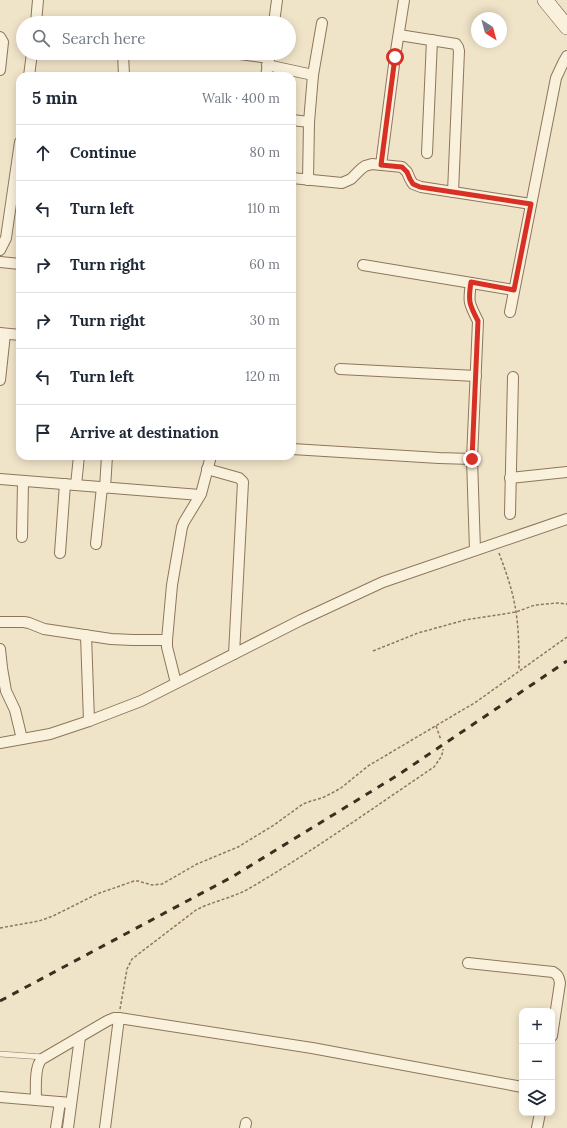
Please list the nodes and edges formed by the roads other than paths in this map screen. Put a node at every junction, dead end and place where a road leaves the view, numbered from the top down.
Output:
1 (38, 0) edge
2 (277, 0) edge
3 (404, 0) edge
4 (545, 0) edge
5 (37, 16) edge
6 (275, 16) edge
7 (322, 23) dead end
8 (567, 26) edge
9 (399, 35) junction
10 (0, 37) edge
11 (432, 40) junction
12 (567, 56) edge
13 (31, 60) edge
14 (123, 60) edge
15 (269, 60) edge
16 (272, 60) edge
17 (0, 70) edge
18 (30, 72) edge
19 (124, 72) edge
20 (267, 72) edge
21 (313, 75) junction
22 (296, 120) edge
23 (309, 122) junction
24 (428, 153) dead end
25 (381, 165) junction
26 (16, 173) edge
27 (296, 178) edge
28 (308, 180) junction
29 (453, 192) junction
30 (531, 204) junction
31 (1, 246) edge
32 (0, 262) edge
33 (16, 264) edge
34 (364, 265) dead end
35 (471, 282) junction
36 (514, 290) junction
37 (510, 312) dead end
38 (3, 333) edge
39 (16, 335) edge
40 (340, 369) dead end
41 (476, 376) junction
42 (513, 377) dead end
43 (0, 380) edge
44 (296, 449) edge
45 (472, 459) junction
46 (79, 460) edge
47 (106, 460) edge
48 (210, 460) edge
49 (207, 469) junction
50 (567, 472) edge
51 (510, 478) junction
52 (0, 479) edge
53 (23, 481) junction
54 (65, 484) junction
55 (76, 485) junction
56 (103, 487) junction
57 (200, 496) junction
58 (510, 514) dead end
59 (567, 519) edge
60 (22, 537) dead end
61 (96, 544) dead end
62 (475, 550) junction
63 (60, 553) dead end
64 (0, 622) edge
65 (86, 635) junction
66 (167, 640) junction
67 (0, 648) edge
68 (234, 654) junction
69 (1, 668) edge
70 (176, 683) junction
71 (89, 721) junction
72 (22, 739) junction
73 (0, 743) edge
74 (468, 963) dead end
75 (555, 1016) edge
76 (118, 1018) junction
77 (80, 1037) junction
78 (0, 1054) edge
79 (44, 1057) junction
80 (519, 1086) edge
81 (0, 1097) edge
82 (36, 1100) junction
83 (60, 1102) junction
84 (71, 1103) junction
85 (539, 1116) edge
86 (56, 1128) edge
87 (68, 1128) edge
88 (105, 1128) edge
89 (537, 1128) edge

1 - 5 street
2 - 6 street
3 - 9 street
4 - 8 main road
7 - 21 street
9 - 11 street
9 - 25 street
10 - 17 street
11 - 24 street
11 - 29 street
12 - 30 street
13 - 18 street
14 - 19 street
15 - 20 street
16 - 21 street
21 - 23 street
22 - 23 street
23 - 28 street
25 - 28 street
25 - 29 street
26 - 31 street
27 - 28 street
29 - 30 street
30 - 36 street
32 - 33 street
34 - 35 street
35 - 36 street
35 - 41 street
36 - 37 street
38 - 39 street
38 - 43 street
40 - 41 street
41 - 45 street
42 - 51 street
44 - 45 street
45 - 62 street
46 - 55 street
47 - 56 street
48 - 49 street
49 - 57 street
49 - 68 street
50 - 51 street
51 - 58 street
52 - 53 street
53 - 54 street
53 - 60 street
54 - 55 street
54 - 63 street
55 - 56 street
56 - 57 street
56 - 61 street
57 - 66 street
59 - 62 street
62 - 68 street
64 - 65 street
65 - 66 street
65 - 71 street
66 - 70 street
67 - 69 street
68 - 70 street
69 - 72 street
70 - 71 street
71 - 72 street
72 - 73 street
74 - 75 street
76 - 77 street
76 - 80 street
76 - 88 street
77 - 79 street
77 - 84 street
78 - 79 lane
79 - 82 street
81 - 82 street
82 - 83 street
83 - 84 street
83 - 86 street
84 - 87 street
85 - 89 street

